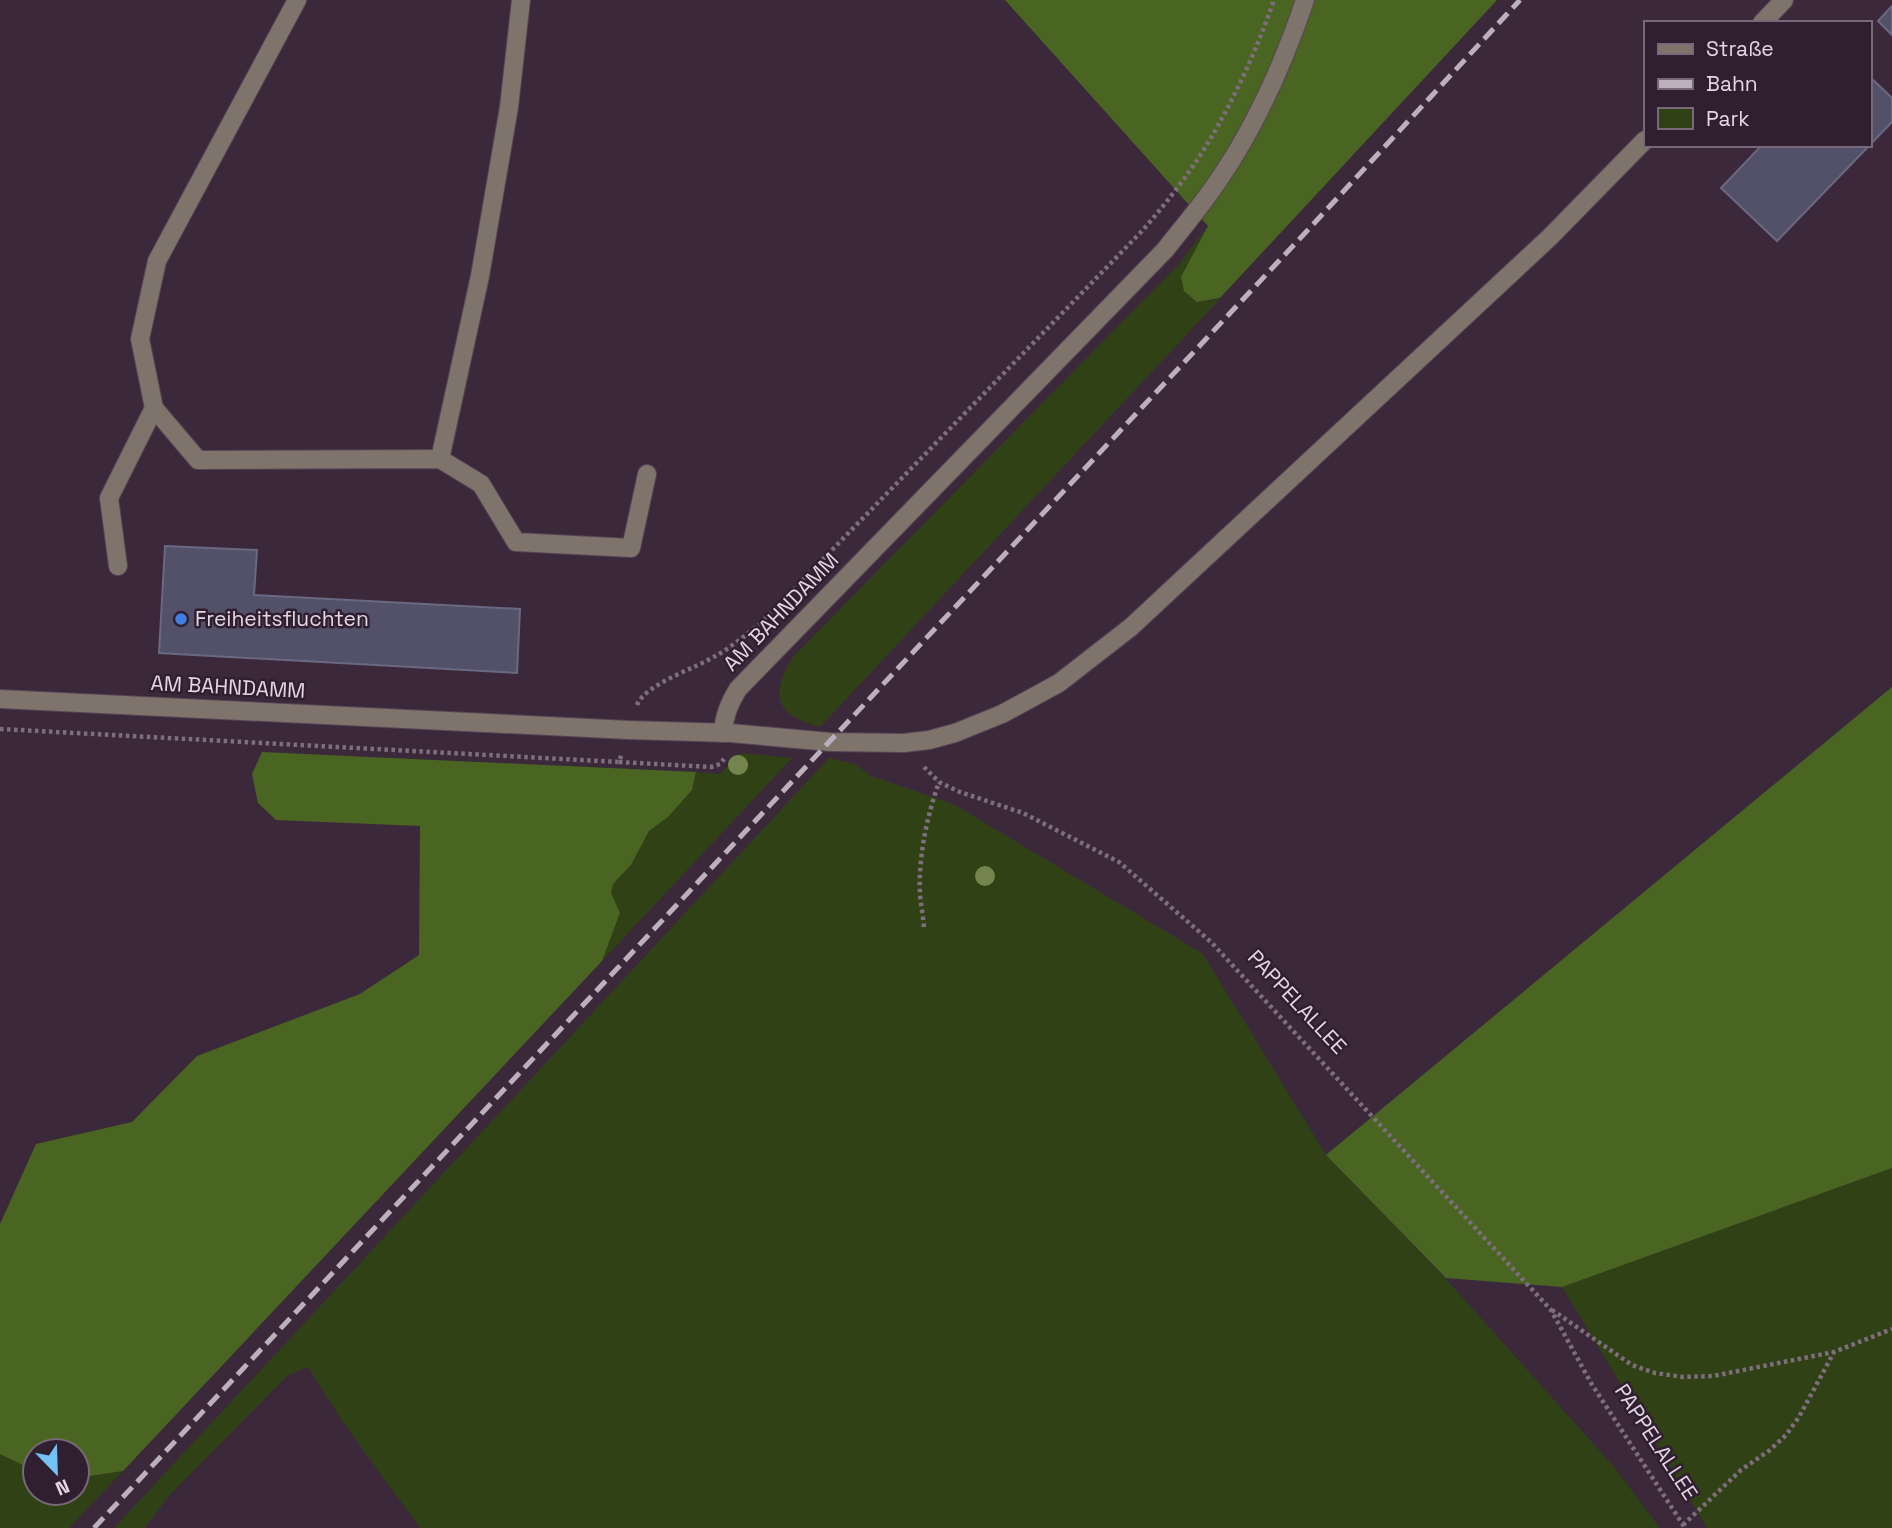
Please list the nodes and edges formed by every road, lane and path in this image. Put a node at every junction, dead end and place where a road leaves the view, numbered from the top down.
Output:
1 (297, 0) edge
2 (521, 0) edge
3 (1274, 0) edge
4 (1305, 0) edge
5 (1784, 0) edge
6 (1764, 21) edge
7 (1644, 141) edge
8 (154, 408) junction
9 (440, 459) junction
10 (647, 474) dead end
11 (118, 566) dead end
12 (0, 699) edge
13 (0, 729) edge
14 (629, 730) junction
15 (727, 733) junction
16 (904, 743) junction
17 (619, 762) junction
18 (939, 782) junction
19 (924, 927) dead end
20 (1551, 1310) junction
21 (1892, 1329) edge
22 (1834, 1352) junction
23 (1684, 1527) edge

1 - 8 street
2 - 9 street
3 - 14 path
4 - 15 street, AM BAHNDAMM
5 - 6 street
7 - 16 street
8 - 9 street
8 - 11 street
9 - 10 street
12 - 14 street, AM BAHNDAMM
13 - 17 path
14 - 15 street, AM BAHNDAMM
14 - 17 path
15 - 16 street
15 - 17 path
16 - 18 path, PAPPELALLEE
18 - 19 path
18 - 20 path, PAPPELALLEE
20 - 22 path
20 - 23 path, PAPPELALLEE
21 - 22 path
22 - 23 path

